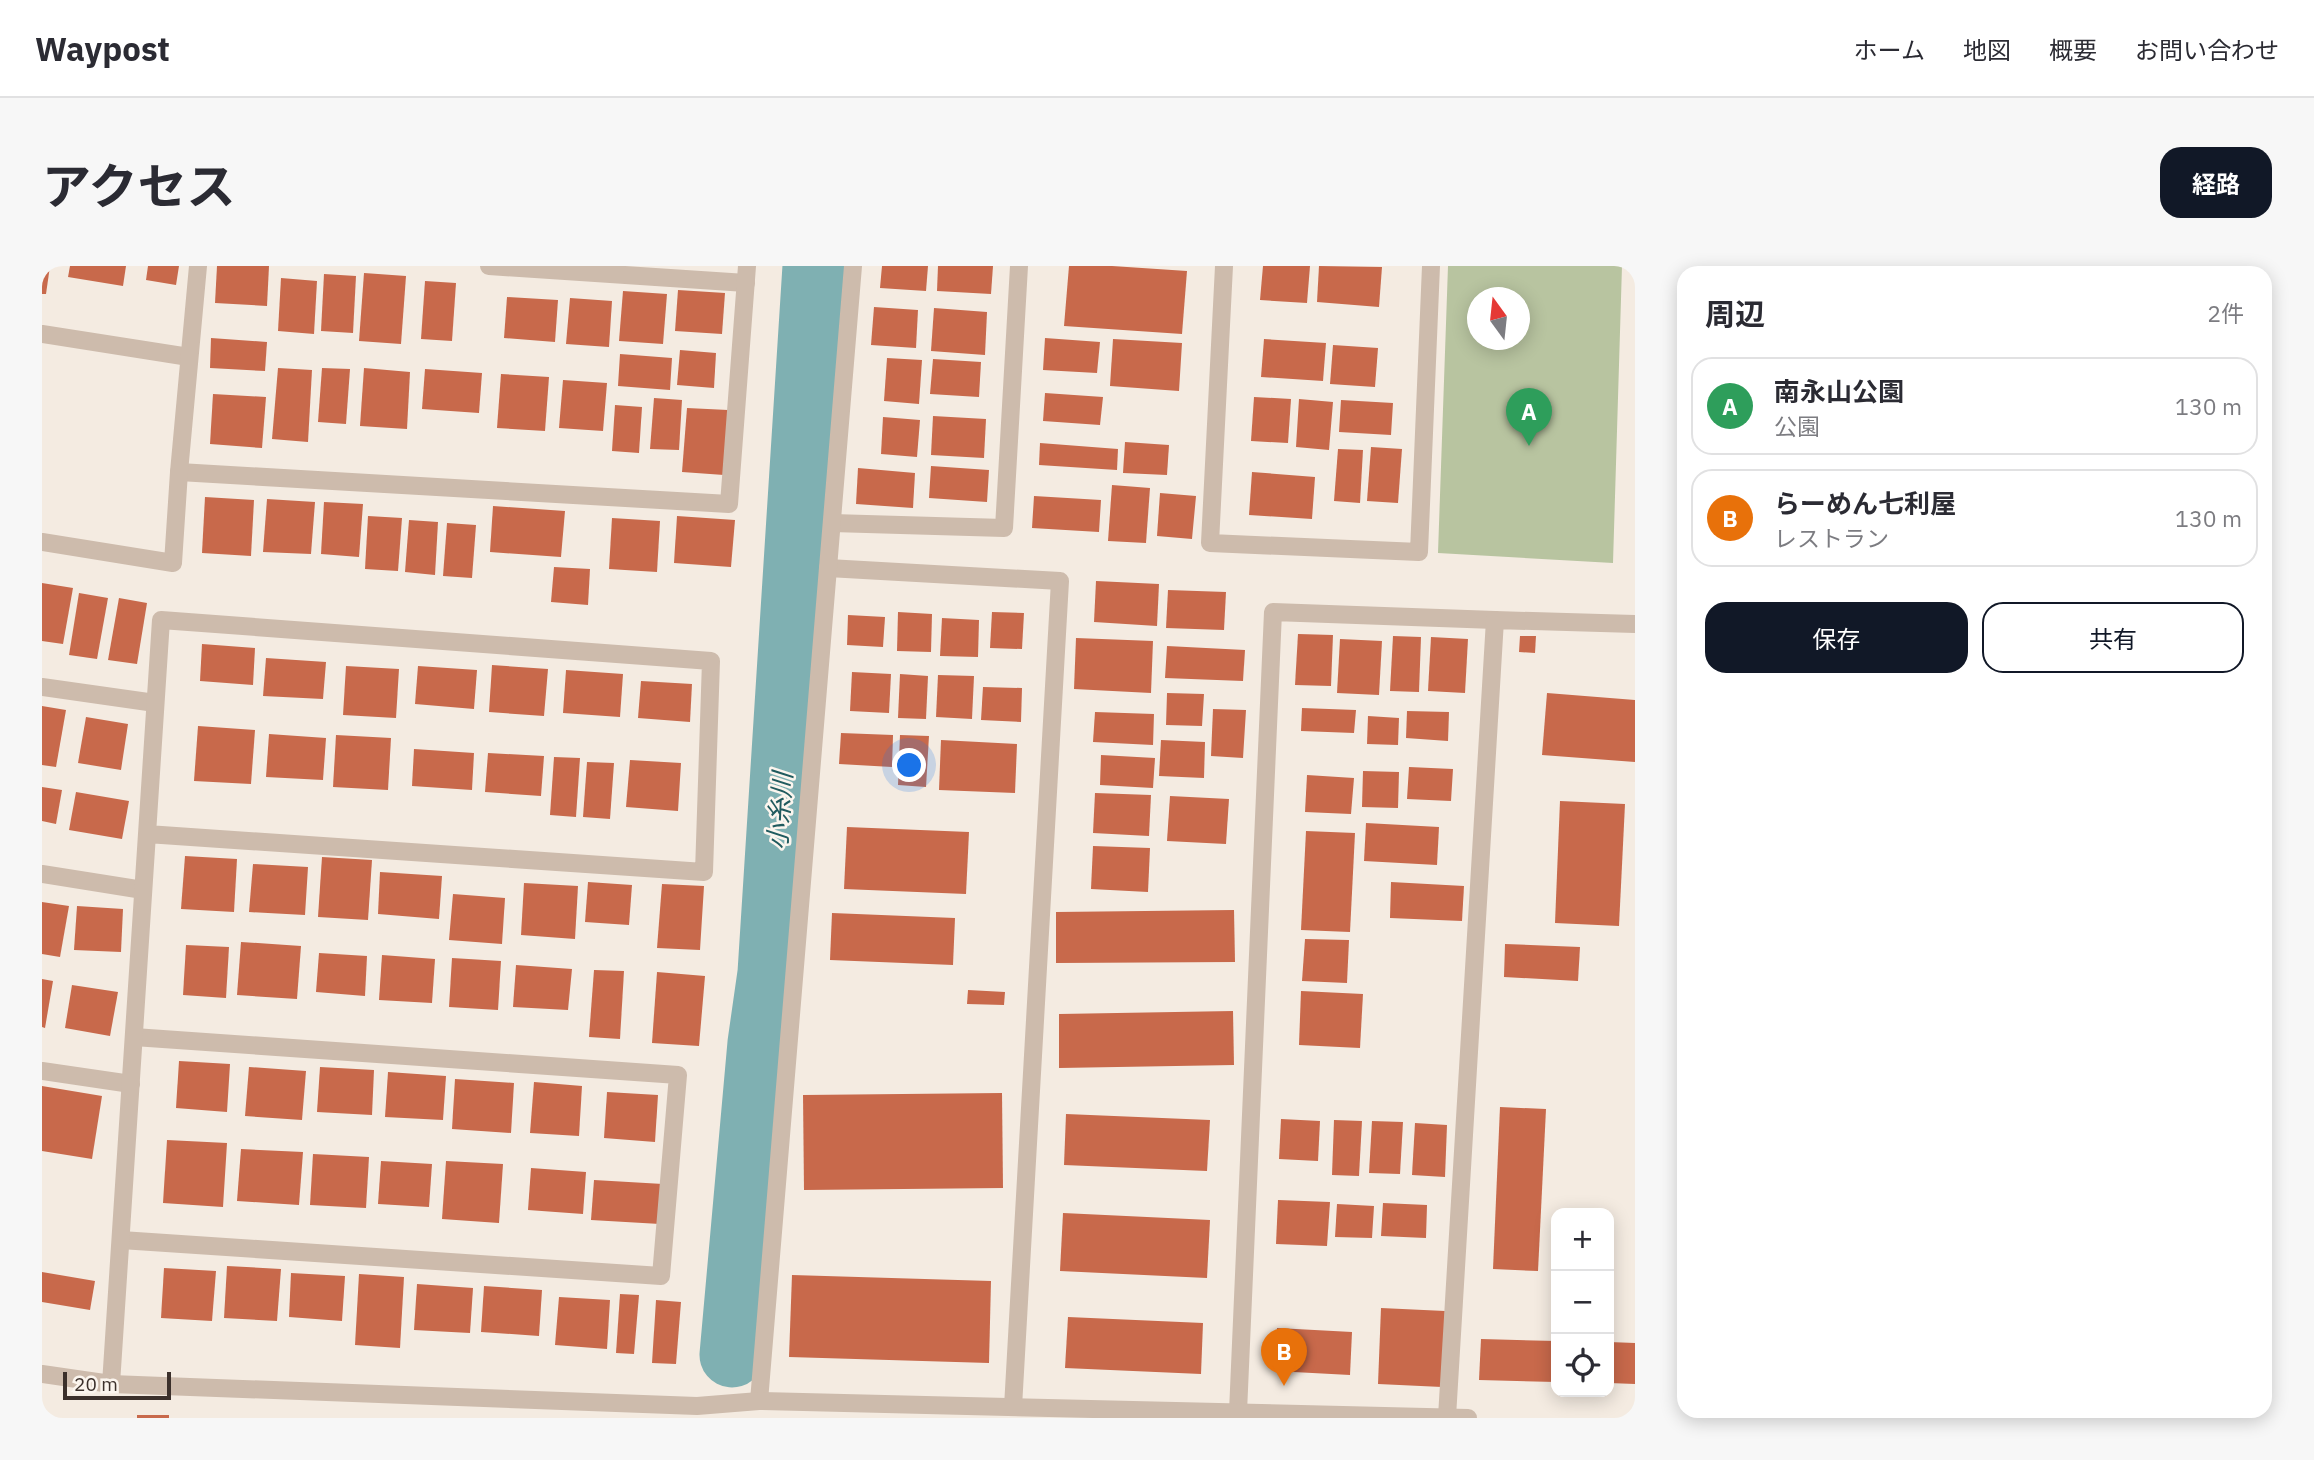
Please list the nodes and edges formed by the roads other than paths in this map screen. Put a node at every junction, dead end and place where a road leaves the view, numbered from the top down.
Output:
1 (198, 266) edge
2 (489, 266) edge
3 (853, 266) edge
4 (1020, 266) edge
5 (1224, 266) edge
6 (1431, 266) edge
7 (746, 275) edge
8 (42, 334) edge
9 (190, 357) junction
10 (179, 472) junction
11 (832, 523) junction
12 (42, 542) edge
13 (828, 568) junction
14 (1495, 620) junction
15 (1635, 624) edge
16 (42, 687) edge
17 (155, 703) junction
18 (147, 834) junction
19 (42, 873) edge
20 (143, 890) junction
21 (134, 1037) junction
22 (42, 1071) edge
23 (131, 1084) junction
24 (121, 1240) junction
25 (42, 1374) edge
26 (111, 1384) junction
27 (759, 1401) junction
28 (1013, 1407) junction
29 (1238, 1412) junction
30 (1447, 1418) edge
31 (1468, 1418) edge

1 - 9 street
2 - 7 street
3 - 11 street
4 - 11 street
5 - 6 street
7 - 10 street
8 - 9 street
9 - 10 street
10 - 12 street
11 - 13 street
13 - 27 street
13 - 28 street
14 - 15 street
14 - 29 street
14 - 30 street
16 - 17 street
17 - 18 street
17 - 18 street
18 - 20 street
19 - 20 street
20 - 21 street
21 - 23 street
21 - 24 street
22 - 23 street
23 - 24 street
24 - 26 street
25 - 26 street
26 - 27 street
27 - 28 street
28 - 29 street
29 - 30 street
30 - 31 street

